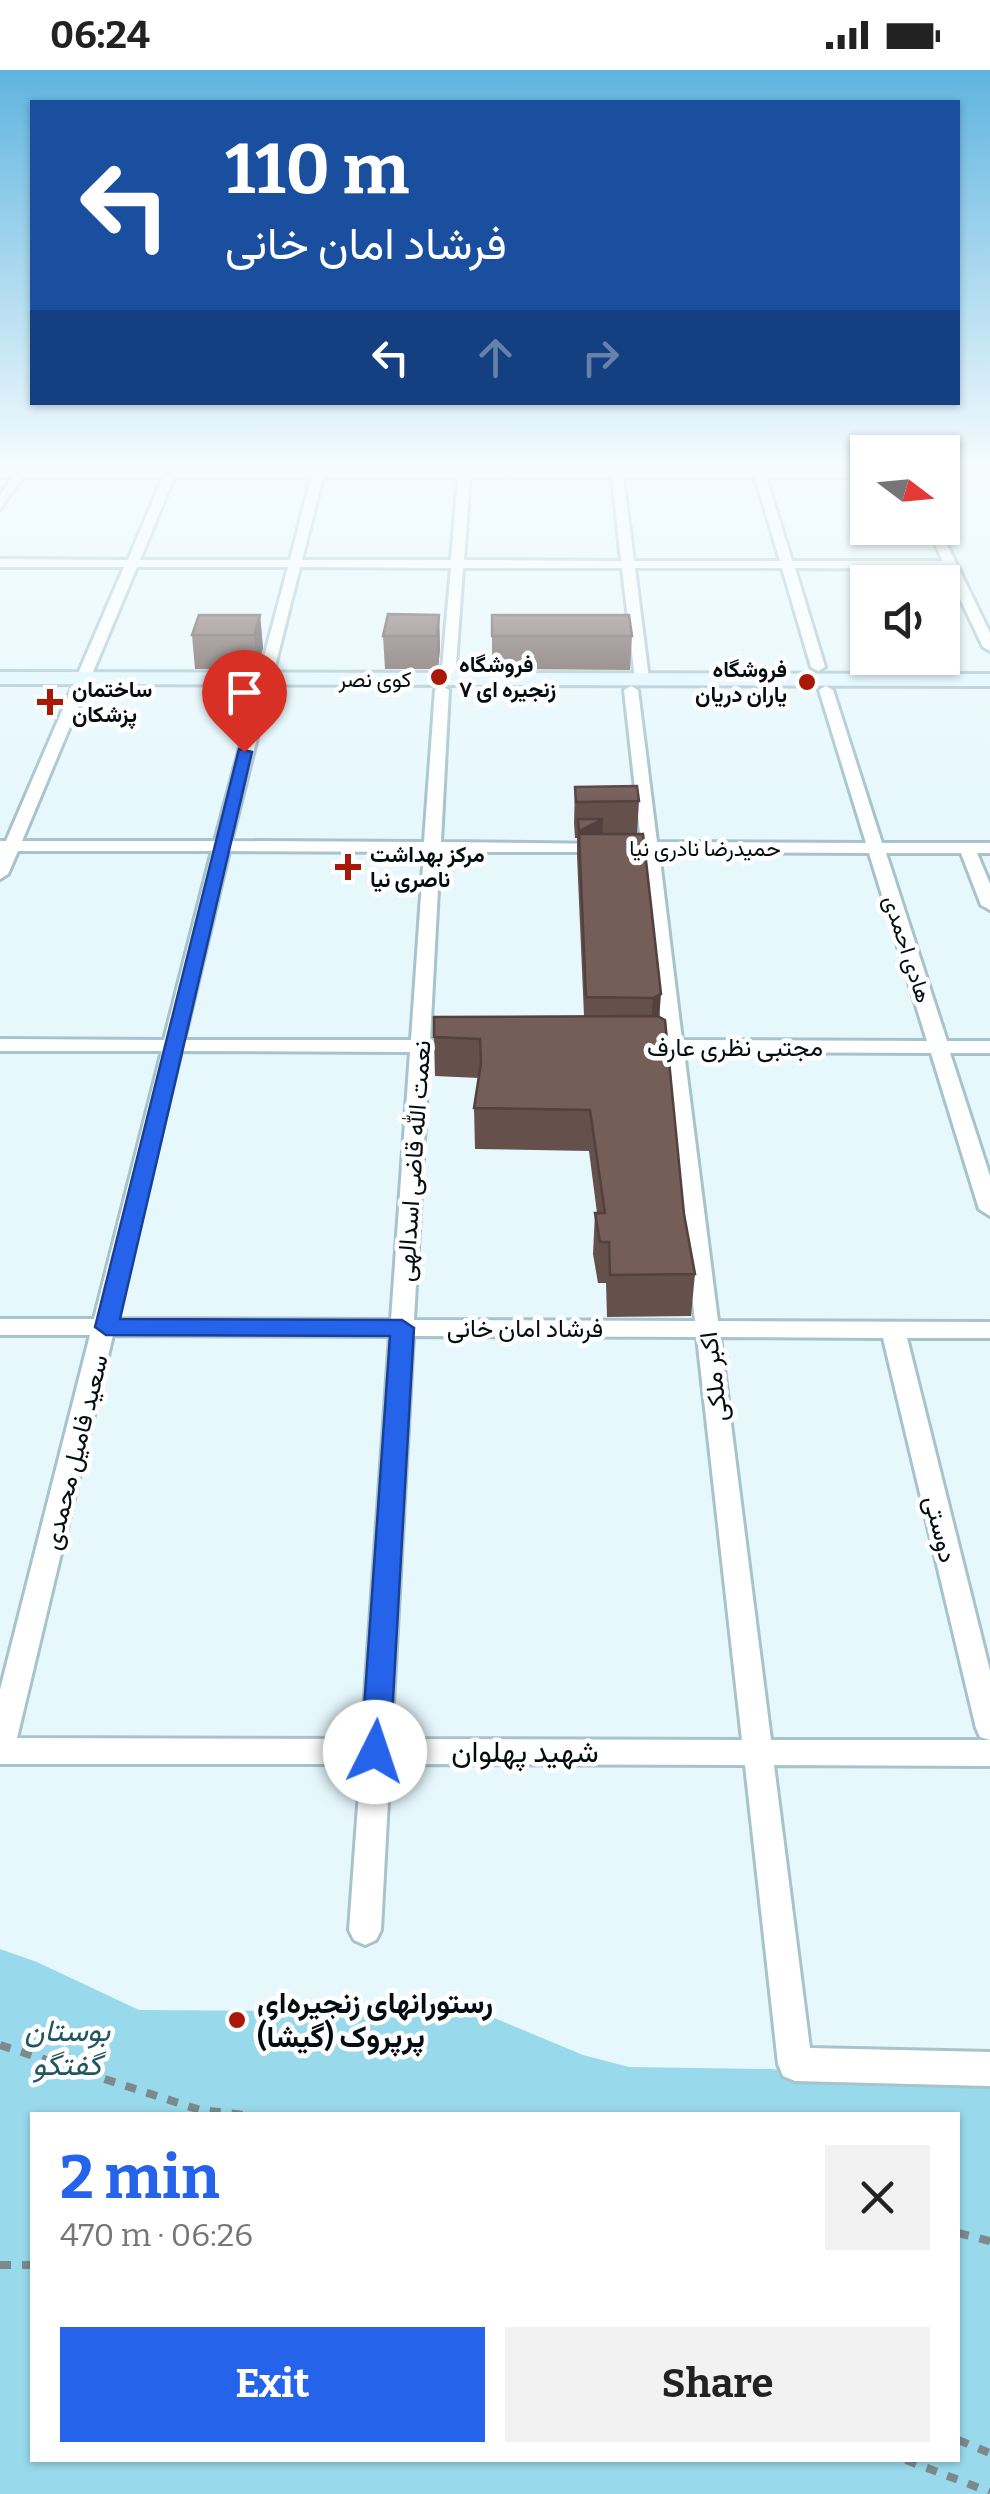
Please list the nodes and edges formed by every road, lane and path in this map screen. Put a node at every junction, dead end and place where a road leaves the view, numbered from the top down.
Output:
1 (126, 578) edge
2 (291, 578) edge
3 (456, 578) edge
4 (629, 578) edge
5 (791, 578) edge
6 (957, 578) edge
7 (990, 647) edge
8 (818, 668) dead end
9 (0, 678) edge
10 (990, 680) edge
11 (80, 684) junction
12 (263, 684) junction
13 (445, 684) junction
14 (636, 684) junction
15 (0, 690) edge
16 (826, 690) junction
17 (990, 690) edge
18 (6, 846) edge
19 (222, 847) junction
20 (432, 847) junction
21 (650, 848) junction
22 (876, 848) junction
23 (967, 848) junction
24 (990, 848) edge
25 (0, 874) edge
26 (990, 906) edge
27 (0, 1045) edge
28 (175, 1045) junction
29 (420, 1046) junction
30 (459, 1046) edge
31 (634, 1046) edge
32 (674, 1046) junction
33 (940, 1047) junction
34 (990, 1047) edge
35 (990, 1209) edge
36 (0, 1326) edge
37 (106, 1327) junction
38 (402, 1328) junction
39 (708, 1329) junction
40 (893, 1330) junction
41 (990, 1330) edge
42 (990, 1728) edge
43 (0, 1749) edge
44 (375, 1752) junction
45 (758, 1752) junction
46 (990, 1753) edge
47 (365, 1930) dead end
48 (0, 2045) edge
49 (990, 2069) edge
50 (218, 2112) edge
51 (960, 2233) edge
52 (990, 2241) edge
53 (0, 2265) edge
54 (30, 2265) edge
55 (960, 2441) edge
56 (990, 2453) edge
57 (911, 2462) edge
58 (990, 2492) edge

1 - 11 street
2 - 12 street, سعید فامیل محمدی
3 - 13 street, نعمت الله قاضی اسدالهی
4 - 14 street, اکبر ملکی
5 - 8 street
6 - 7 street
9 - 11 main road, کوی نصر
10 - 14 main road, کوی نصر
11 - 12 main road, کوی نصر
11 - 15 main road, کوی نصر
11 - 18 street
12 - 13 main road, کوی نصر
12 - 19 street, سعید فامیل محمدی
13 - 14 main road, کوی نصر
13 - 20 street, نعمت الله قاضی اسدالهی
14 - 16 main road, کوی نصر
14 - 21 street, اکبر ملکی
16 - 17 main road, کوی نصر
16 - 22 street, هادی احمدی
18 - 19 street, حمیدرضا نادری نیا
18 - 25 street
19 - 20 street, حمیدرضا نادری نیا
19 - 28 street, سعید فامیل محمدی
20 - 21 street, حمیدرضا نادری نیا
20 - 29 street, نعمت الله قاضی اسدالهی
21 - 22 street, حمیدرضا نادری نیا
21 - 32 street, اکبر ملکی
22 - 23 street, حمیدرضا نادری نیا
22 - 33 street, هادی احمدی
23 - 24 street, حمیدرضا نادری نیا
23 - 26 street
27 - 28 street
28 - 29 street
28 - 37 street, سعید فامیل محمدی
29 - 30 street
29 - 38 street, نعمت الله قاضی اسدالهی
31 - 32 street, مجتبی نظری عارف
32 - 33 street, مجتبی نظری عارف
32 - 39 street, اکبر ملکی
33 - 34 street, مجتبی نظری عارف
33 - 35 street, هادی احمدی
36 - 37 street, فرشاد امان خانی
37 - 38 street, فرشاد امان خانی
37 - 43 street, سعید فامیل محمدی
38 - 39 street, فرشاد امان خانی
38 - 44 street, نعمت الله قاضی اسدالهی
39 - 40 street, فرشاد امان خانی
39 - 45 street, اکبر ملکی
40 - 41 street, فرشاد امان خانی
40 - 42 street, دوستی
43 - 44 street, شهید پهلوان
44 - 45 street, شهید پهلوان
44 - 47 street, نعمت الله قاضی اسدالهی
45 - 46 street, شهید پهلوان
45 - 49 street, اکبر ملکی
48 - 50 path
51 - 52 path
53 - 54 path
55 - 56 path
57 - 58 path

